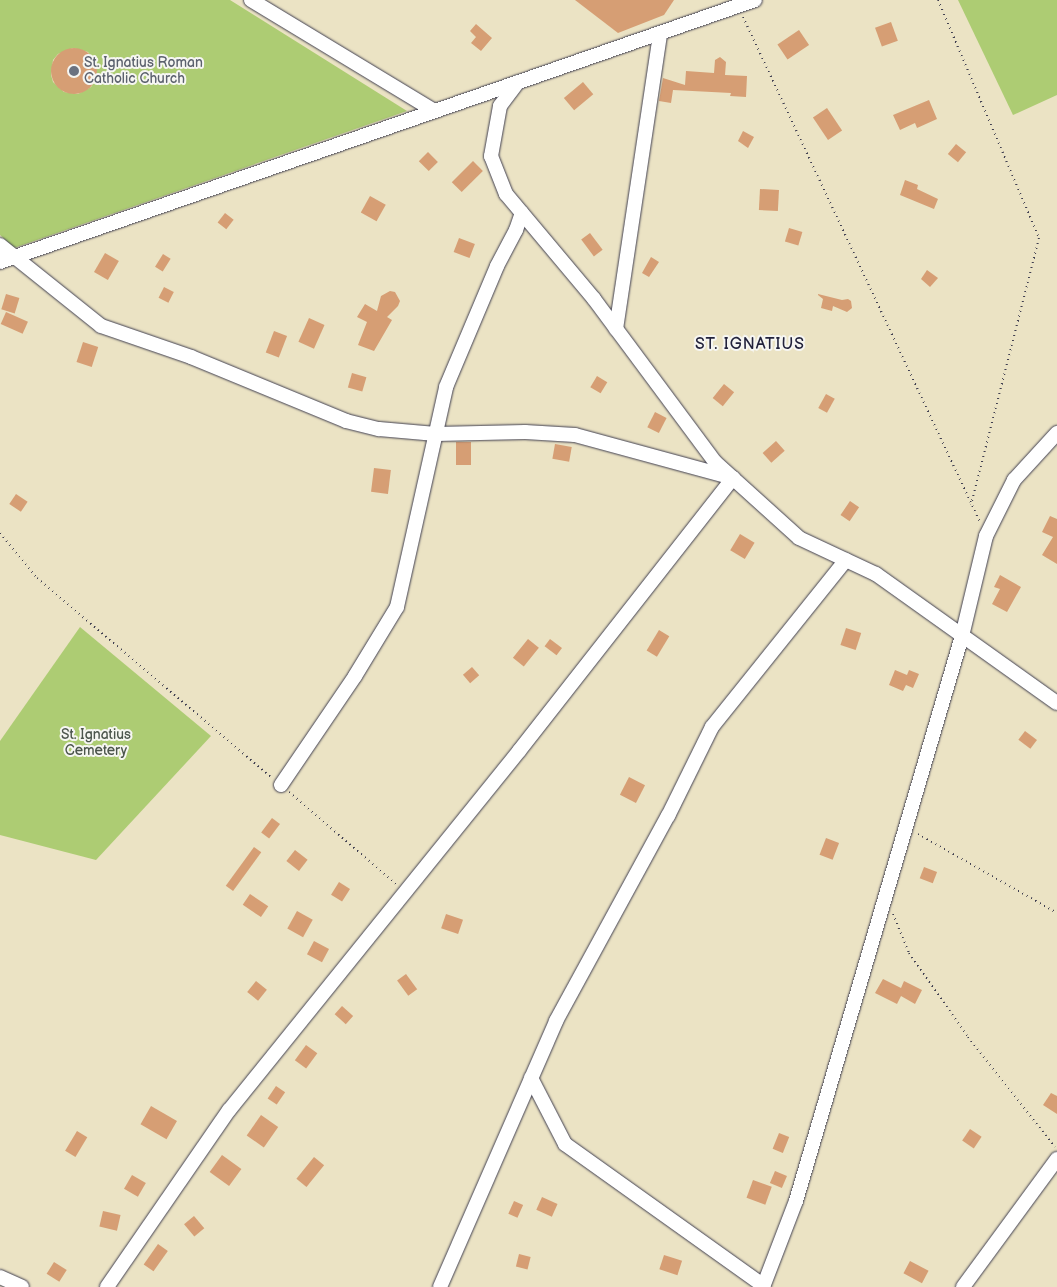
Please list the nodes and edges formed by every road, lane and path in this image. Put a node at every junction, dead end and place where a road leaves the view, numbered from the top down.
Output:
1 (251, 0) edge
2 (755, 0) edge
3 (938, 0) edge
4 (738, 6) junction
5 (660, 33) junction
6 (518, 82) junction
7 (434, 111) junction
8 (522, 213) junction
9 (0, 245) edge
10 (14, 258) junction
11 (0, 262) edge
12 (616, 329) junction
13 (1057, 433) edge
14 (436, 434) junction
15 (733, 478) junction
16 (971, 504) junction
17 (0, 533) edge
18 (986, 536) junction
19 (846, 560) junction
20 (962, 636) junction
21 (1057, 704) edge
22 (281, 785) junction
23 (905, 827) junction
24 (405, 892) junction
25 (893, 913) dead end
26 (1057, 913) edge
27 (531, 1078) junction
28 (1057, 1149) edge
29 (1057, 1159) edge
30 (0, 1277) edge
31 (22, 1287) edge
32 (107, 1287) edge
33 (440, 1287) edge
34 (764, 1287) edge
35 (963, 1287) edge

1 - 7 street
2 - 4 street
3 - 16 path
4 - 5 street
4 - 16 path
5 - 6 street
5 - 12 street
6 - 7 street
6 - 8 street
7 - 10 street
8 - 12 street
8 - 14 street
9 - 10 street
10 - 11 street
10 - 14 street
12 - 15 street
13 - 18 street
14 - 15 street
14 - 22 street
15 - 19 street
15 - 24 street
16 - 18 path
17 - 22 path
18 - 20 street
19 - 20 street
19 - 27 street
20 - 21 street
20 - 23 street
22 - 24 path
23 - 26 path
23 - 34 street
24 - 32 street
25 - 28 path
27 - 33 street
27 - 34 street
29 - 35 street
30 - 31 street

